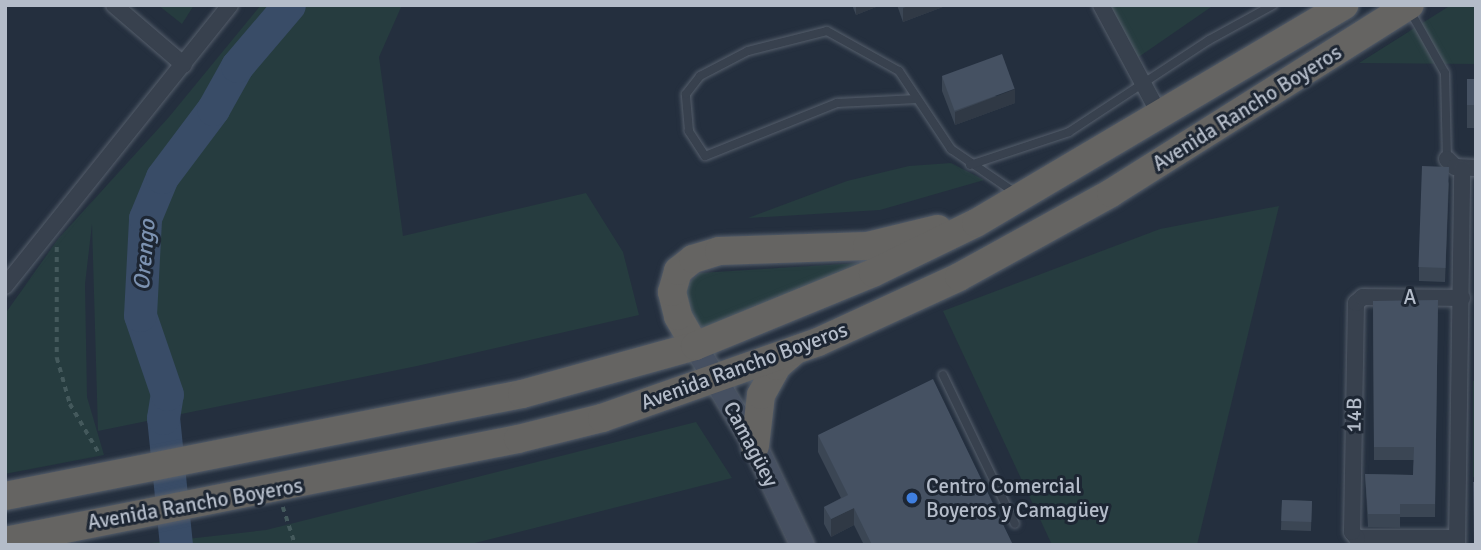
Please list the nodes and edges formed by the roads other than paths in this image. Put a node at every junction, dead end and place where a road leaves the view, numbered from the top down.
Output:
1 (114, 5) edge
2 (230, 5) edge
3 (1101, 5) edge
4 (1273, 5) edge
5 (1344, 5) edge
6 (1409, 6) edge
7 (184, 65) junction
8 (1142, 83) junction
9 (917, 99) junction
10 (1161, 117) junction
11 (1447, 159) joint
12 (970, 165) junction
13 (1469, 168) edge
14 (1023, 198) junction
15 (5, 286) edge
16 (1462, 298) junction
17 (1358, 299) joint
18 (818, 342) junction
19 (695, 346) junction
20 (943, 375) dead end
21 (716, 378) junction
22 (755, 446) junction
23 (5, 496) edge
24 (1015, 524) dead end
25 (5, 541) edge
26 (1457, 541) edge
27 (802, 545) edge

1 - 7 street
2 - 7 street
3 - 8 street
4 - 8 lane
5 - 10 highway, Avenida Rancho Boyeros
6 - 11 lane
6 - 18 highway, Avenida Rancho Boyeros
7 - 15 street
8 - 10 street
8 - 12 lane
9 - 9 lane
9 - 12 lane
10 - 14 highway, Avenida Rancho Boyeros
11 - 13 street
12 - 14 lane
13 - 16 street
14 - 19 highway, Avenida Rancho Boyeros
14 - 19 highway
16 - 17 street, A
16 - 26 street
17 - 26 street, 14B
18 - 21 highway, Avenida Rancho Boyeros
18 - 22 highway
19 - 21 main road, Camagüey
19 - 23 highway, Avenida Rancho Boyeros
20 - 24 lane
21 - 22 main road, Camagüey
21 - 25 highway, Avenida Rancho Boyeros
22 - 27 main road, Camagüey

